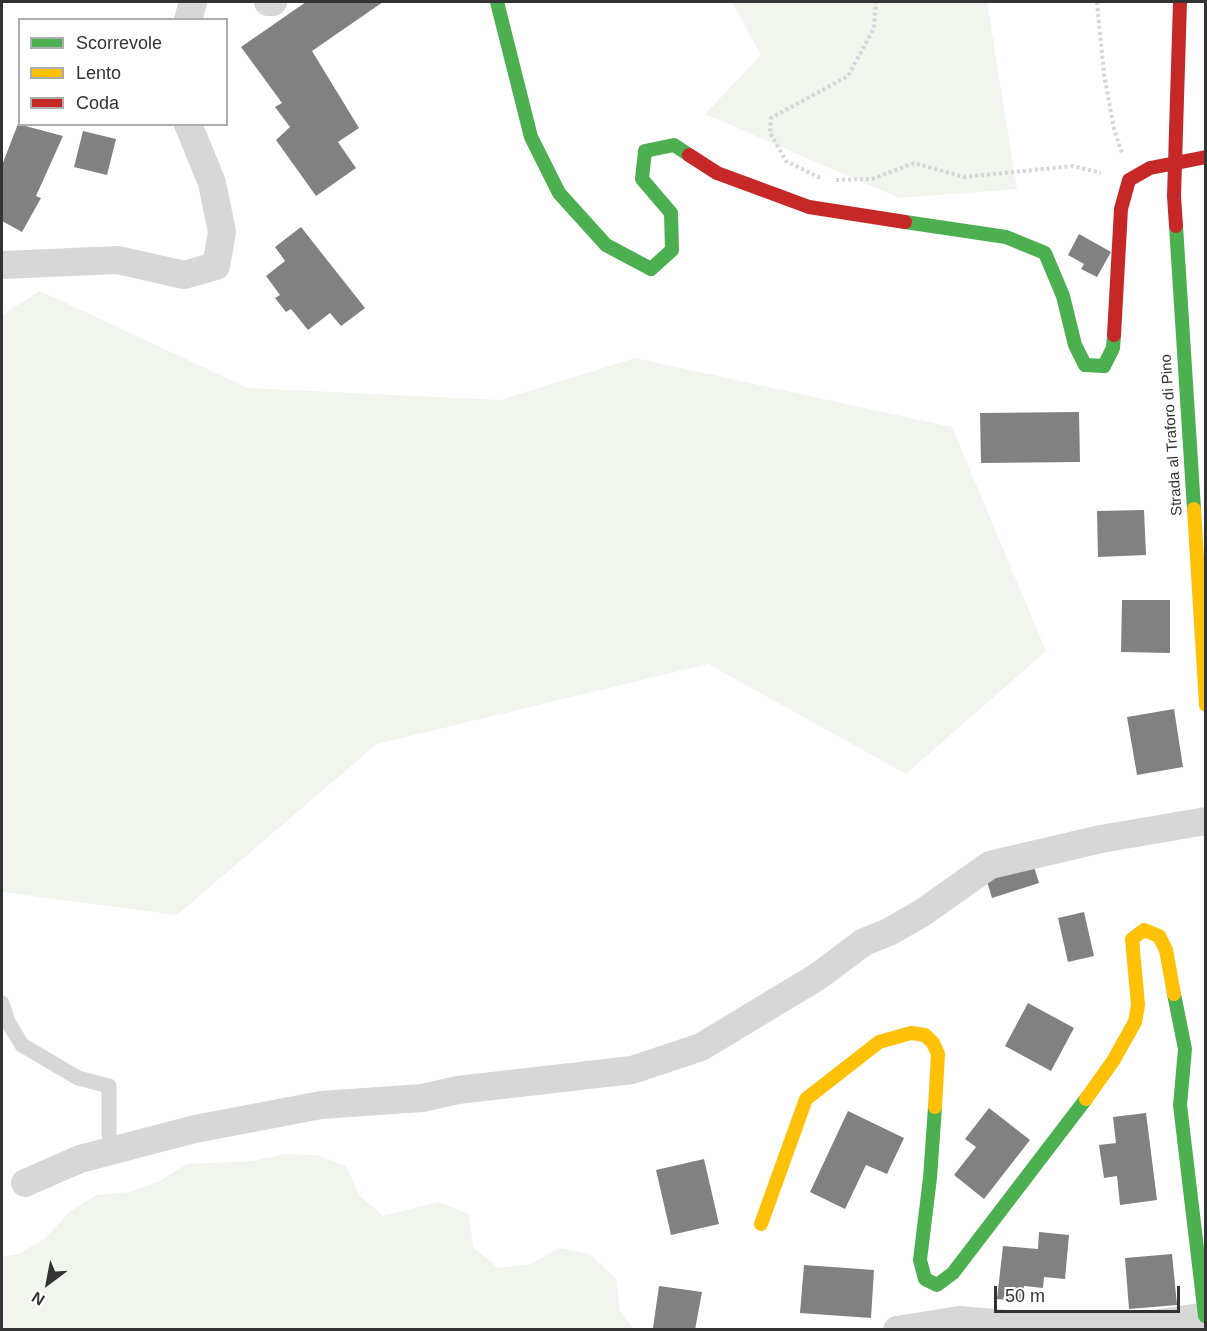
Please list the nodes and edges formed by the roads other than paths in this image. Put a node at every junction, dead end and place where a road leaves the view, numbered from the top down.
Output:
1 (193, 2) edge
2 (268, 2) edge
3 (273, 2) edge
4 (497, 2) edge
5 (1180, 2) edge
6 (189, 18) edge
7 (189, 126) edge
8 (1206, 157) edge
9 (1173, 162) junction
10 (2, 265) edge
11 (1206, 705) edge
12 (1206, 821) edge
13 (2, 1003) edge
14 (112, 1151) junction
15 (26, 1182) dead end
16 (761, 1224) dead end
17 (1205, 1316) edge
18 (984, 1326) edge
19 (897, 1329) edge

1 - 6 street
2 - 3 street
4 - 9 street
5 - 9 street, Strada al Traforo di Pino
7 - 10 street
8 - 9 street
9 - 11 street, Strada al Traforo di Pino
12 - 14 street
13 - 14 lane
14 - 15 street
16 - 17 street
17 - 18 street
18 - 19 street

